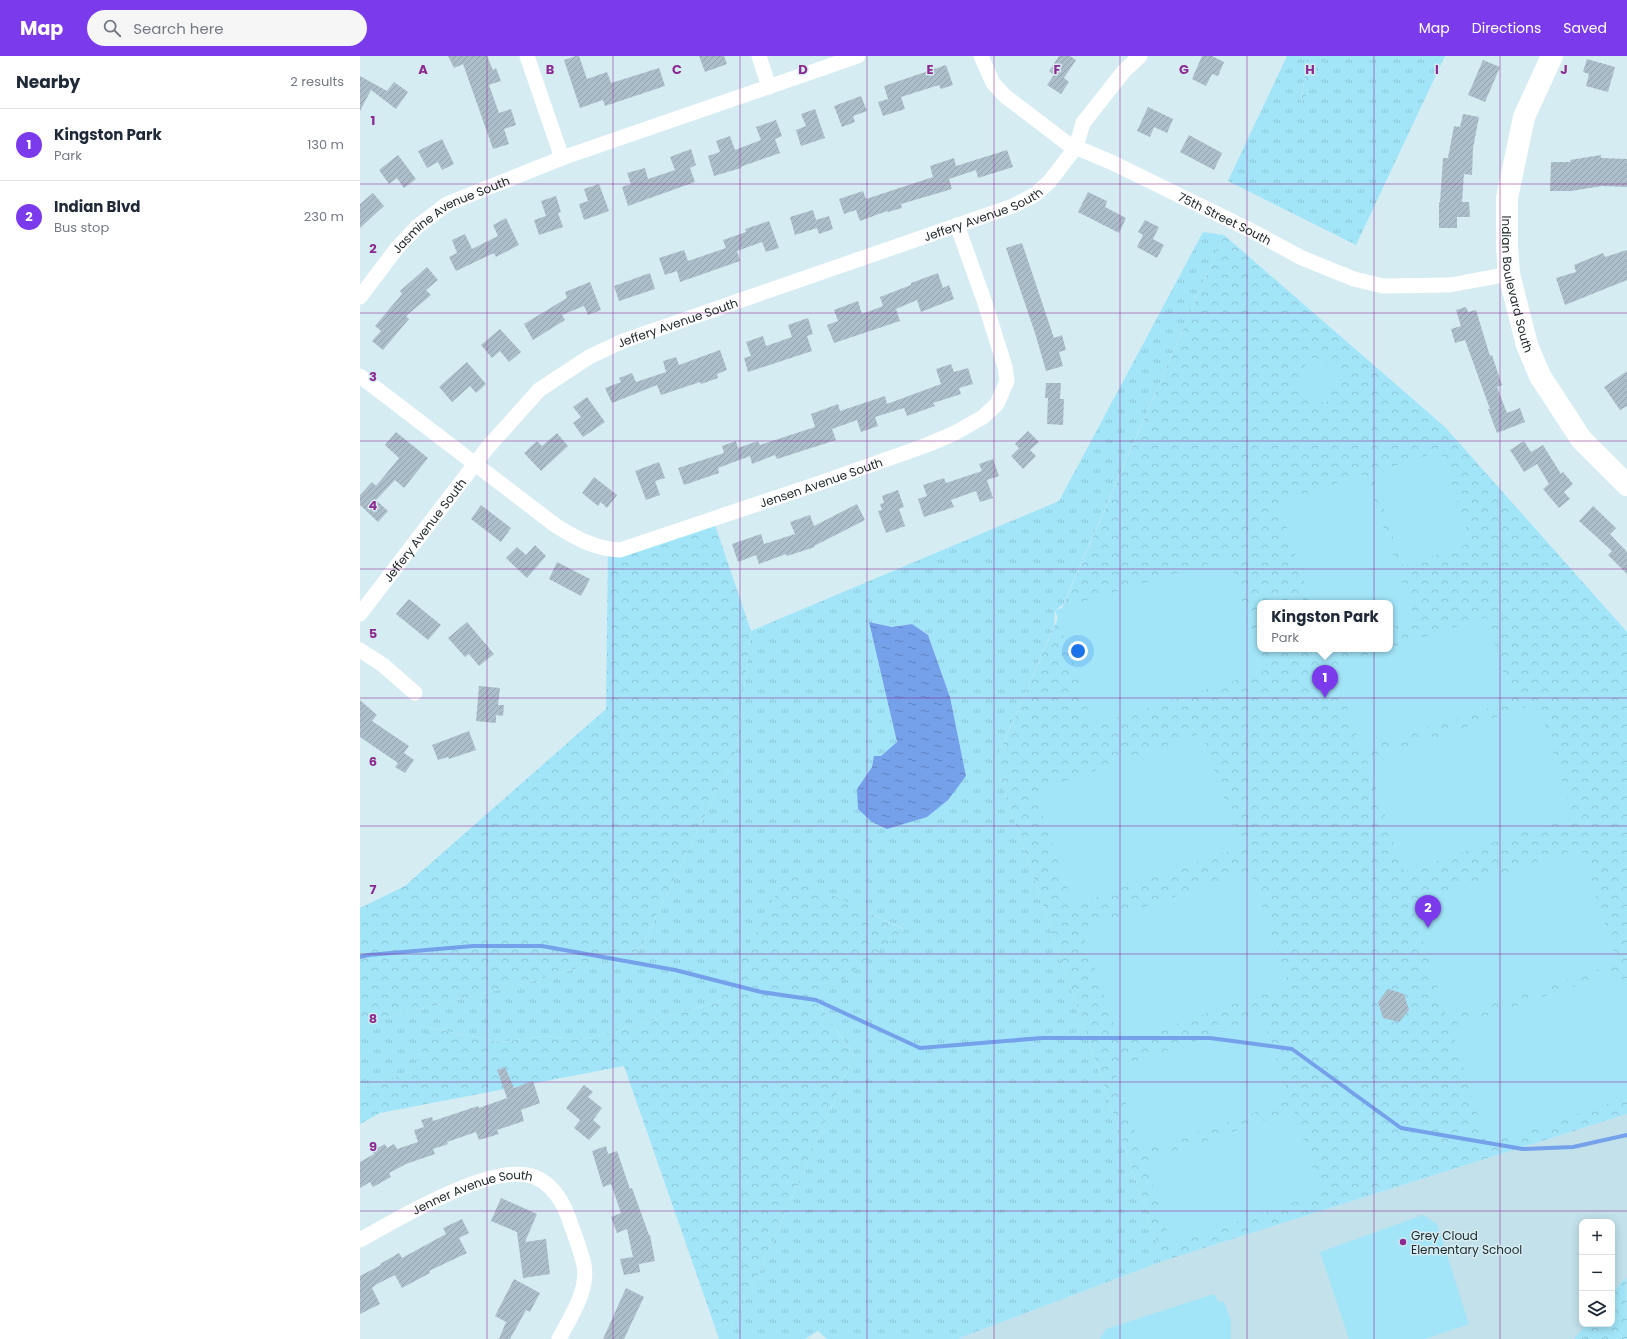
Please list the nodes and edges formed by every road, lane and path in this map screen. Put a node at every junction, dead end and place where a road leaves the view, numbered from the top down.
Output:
1 (528, 56) edge
2 (758, 56) edge
3 (858, 56) edge
4 (981, 56) edge
5 (1140, 56) edge
6 (1552, 56) edge
7 (769, 88) junction
8 (1076, 147) junction
9 (562, 158) junction
10 (957, 225) junction
11 (1508, 274) junction
12 (360, 297) edge
13 (360, 376) edge
14 (475, 464) junction
15 (1627, 485) edge
16 (360, 614) edge
17 (360, 650) edge
18 (416, 693) dead end
19 (360, 1240) edge
20 (559, 1339) edge

1 - 9 street
2 - 7 street
3 - 7 street, Jasmine Avenue South
4 - 8 street, 75th Street South
5 - 8 street
6 - 11 street, Indian Boulevard South
7 - 9 street, Jasmine Avenue South
8 - 10 street, Jeffery Avenue South
8 - 11 street, 75th Street South
9 - 12 street, Jasmine Avenue South
10 - 14 street, Jeffery Avenue South
10 - 14 street, Jensen Avenue South
11 - 15 street, Indian Boulevard South
13 - 14 street, Jensen Avenue South
14 - 16 street, Jeffery Avenue South
17 - 18 street
19 - 20 street, Jenner Avenue South

